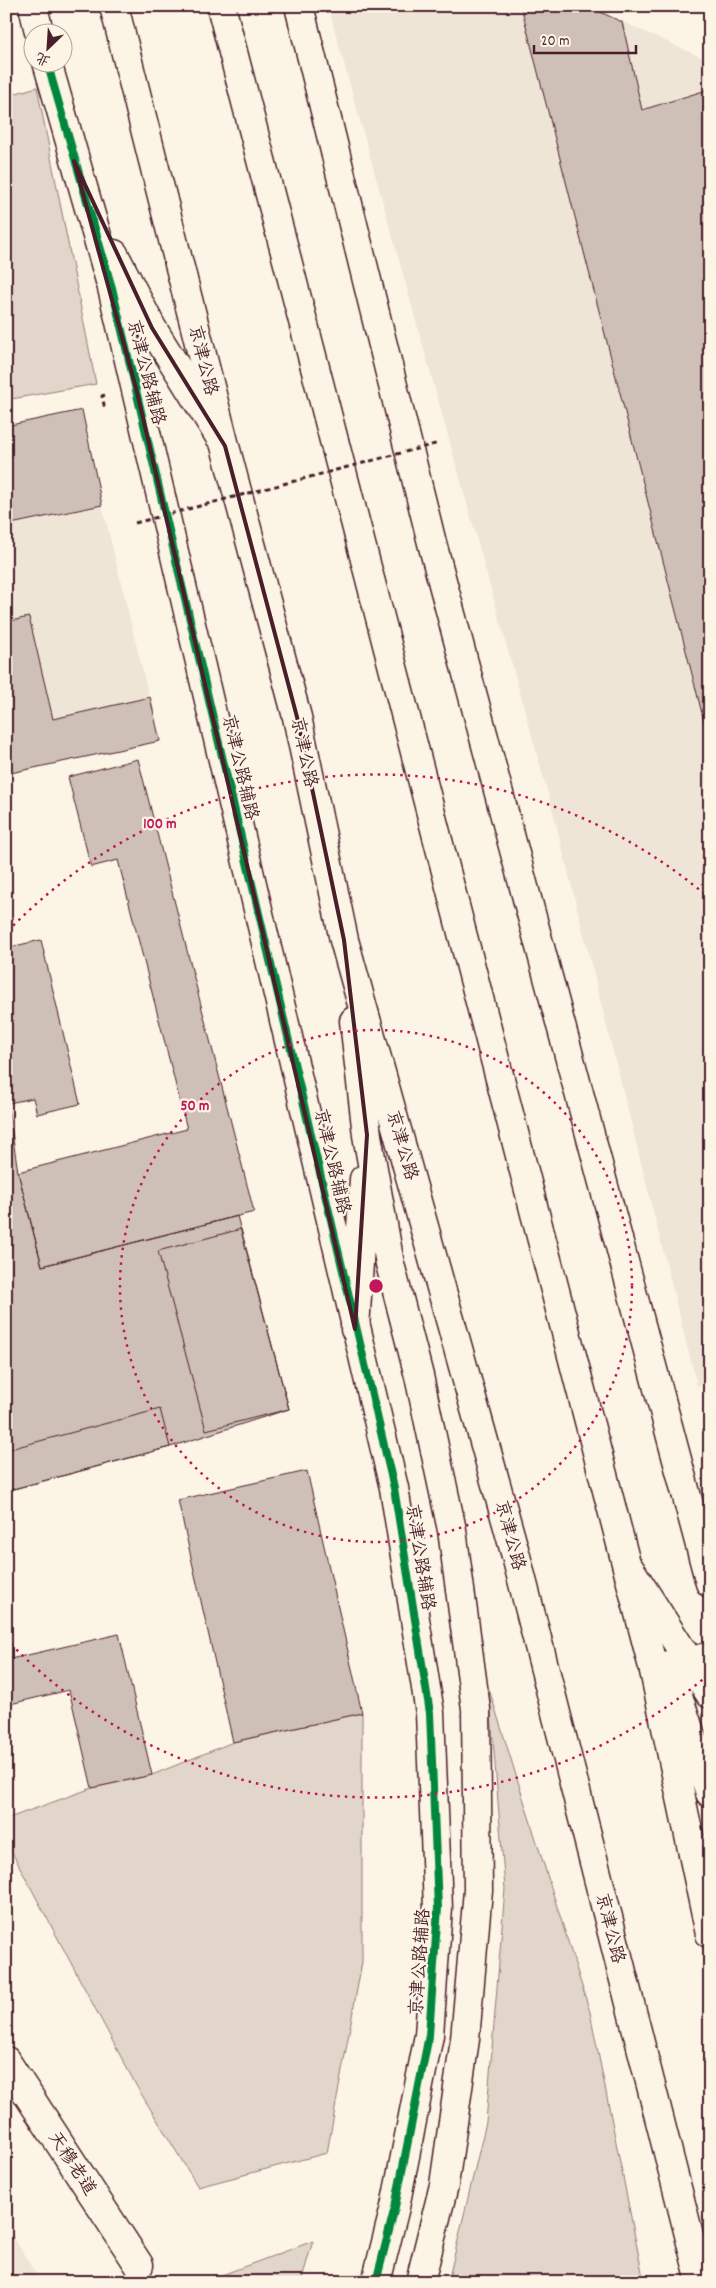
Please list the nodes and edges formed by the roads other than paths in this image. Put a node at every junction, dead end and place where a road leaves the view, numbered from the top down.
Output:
1 (33, 6) edge
2 (114, 6) edge
3 (221, 6) edge
4 (299, 6) edge
5 (37, 22) edge
6 (50, 72) edge
7 (74, 160) junction
8 (225, 446) junction
9 (344, 940) junction
10 (367, 1135) junction
11 (356, 1329) junction
12 (710, 1583) edge
13 (680, 1664) edge
14 (710, 1694) edge
15 (710, 1793) edge
16 (710, 1934) edge
17 (6, 2061) edge
18 (139, 2265) dead end
19 (376, 2282) edge
20 (420, 2282) edge
21 (701, 2282) edge

1 - 5 main road
2 - 8 main road, 京津公路
3 - 13 main road
4 - 12 main road
6 - 7 main road, 京津公路辅路
7 - 8 main road
7 - 11 main road, 京津公路辅路
8 - 9 main road, 京津公路
9 - 10 main road
9 - 21 main road, 京津公路
10 - 11 main road
10 - 20 main road
11 - 19 main road, 京津公路辅路
13 - 14 main road
13 - 15 main road
13 - 16 main road
17 - 18 main road, 天穆老道

